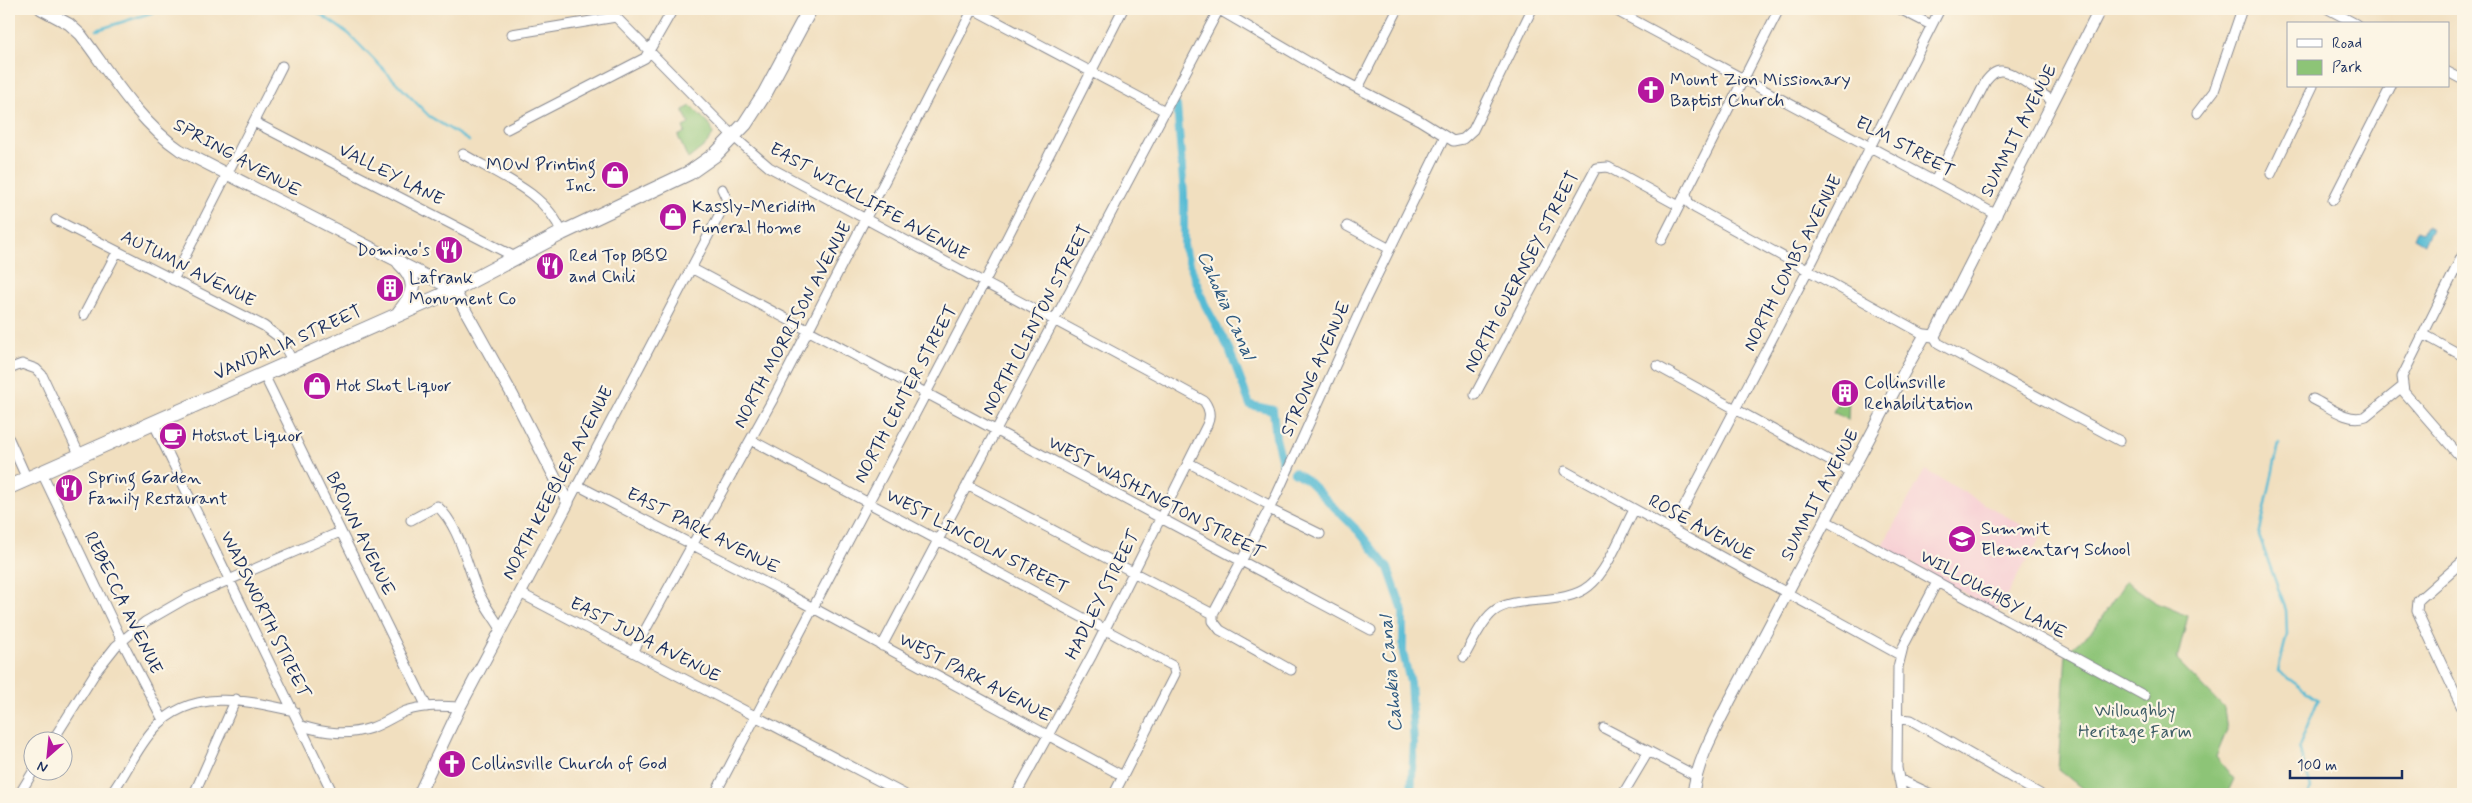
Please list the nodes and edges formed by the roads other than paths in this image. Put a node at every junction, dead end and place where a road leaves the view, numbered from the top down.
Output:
1 (41, 9) edge
2 (608, 9) edge
3 (673, 9) edge
4 (810, 9) edge
5 (973, 9) edge
6 (1123, 9) edge
7 (1219, 9) edge
8 (1398, 9) edge
9 (1532, 9) edge
10 (1613, 9) edge
11 (1779, 9) edge
12 (1900, 9) edge
13 (1940, 9) edge
14 (2100, 9) edge
15 (2242, 9) edge
16 (2328, 9) edge
17 (616, 17) junction
18 (2346, 21) edge
19 (1931, 25) junction
20 (512, 34) dead end
21 (650, 52) junction
22 (282, 66) dead end
23 (1091, 71) junction
24 (2450, 73) edge
25 (1744, 80) junction
26 (2463, 80) edge
27 (1358, 88) junction
28 (2313, 88) edge
29 (2390, 88) edge
30 (2053, 101) junction
31 (1165, 111) junction
32 (2197, 113) dead end
33 (254, 122) junction
34 (507, 129) dead end
35 (1445, 136) junction
36 (734, 137) junction
37 (1870, 147) junction
38 (463, 154) dead end
39 (2271, 174) dead end
40 (227, 175) junction
41 (1935, 182) junction
42 (722, 189) dead end
43 (1686, 192) junction
44 (2333, 200) dead end
45 (1679, 206) junction
46 (1997, 215) junction
47 (56, 220) dead end
48 (866, 220) junction
49 (1347, 226) dead end
50 (562, 233) junction
51 (1662, 240) dead end
52 (1390, 249) junction
53 (117, 252) junction
54 (2463, 256) edge
55 (515, 257) junction
56 (400, 263) junction
57 (691, 268) junction
58 (1808, 270) junction
59 (173, 280) junction
60 (984, 283) junction
61 (454, 290) junction
62 (84, 315) dead end
63 (397, 315) junction
64 (1055, 321) junction
65 (808, 331) junction
66 (2423, 334) junction
67 (1930, 336) junction
68 (2463, 356) edge
69 (293, 362) junction
70 (1657, 366) dead end
71 (9, 369) edge
72 (264, 375) junction
73 (2402, 387) junction
74 (926, 393) junction
75 (1475, 394) dead end
76 (2313, 399) dead end
77 (1208, 407) joint
78 (1735, 408) junction
79 (154, 424) junction
80 (996, 431) junction
81 (9, 439) edge
82 (751, 440) junction
83 (2120, 441) dead end
84 (80, 456) junction
85 (2463, 460) edge
86 (1189, 462) junction
87 (1565, 471) dead end
88 (42, 473) junction
89 (1852, 473) junction
90 (27, 479) junction
91 (578, 485) junction
92 (967, 485) junction
93 (9, 488) edge
94 (867, 502) junction
95 (568, 503) junction
96 (1270, 507) junction
97 (1634, 510) junction
98 (1160, 519) junction
99 (410, 520) dead end
100 (1826, 522) junction
101 (1672, 530) junction
102 (340, 532) junction
103 (1320, 534) dead end
104 (938, 539) junction
105 (692, 546) junction
106 (2463, 561) edge
107 (1242, 562) junction
108 (1133, 573) junction
109 (229, 581) junction
110 (1937, 582) junction
111 (520, 593) junction
112 (1787, 594) junction
113 (812, 608) junction
114 (1213, 614) junction
115 (501, 629) junction
116 (1106, 629) junction
117 (1371, 630) dead end
118 (122, 640) junction
119 (882, 646) junction
120 (633, 652) junction
121 (1900, 655) junction
122 (1464, 657) dead end
123 (1291, 670) dead end
124 (2145, 696) dead end
125 (236, 699) junction
126 (427, 707) junction
127 (460, 707) junction
128 (294, 710) junction
129 (2463, 710) edge
130 (755, 716) junction
131 (1899, 719) junction
132 (163, 720) junction
133 (302, 726) junction
134 (1604, 728) dead end
135 (59, 730) edge
136 (1048, 736) junction
137 (1648, 752) junction
138 (1123, 776) junction
139 (1696, 776) junction
140 (1899, 779) junction
141 (28, 780) edge
142 (22, 790) dead end
143 (111, 794) edge
144 (194, 794) edge
145 (333, 794) edge
146 (419, 794) edge
147 (715, 794) edge
148 (904, 794) edge
149 (1016, 794) edge
150 (1114, 794) edge
151 (1623, 794) edge
152 (1693, 794) edge
153 (1902, 794) edge
154 (1931, 794) edge
155 (2040, 794) edge

1 - 40 street, SPRING AVENUE
2 - 17 street, EAST WICKLIFFE AVENUE
3 - 21 street
4 - 36 main road, VANDALIA STREET
5 - 23 street
5 - 48 street, NORTH MORRISON AVENUE
6 - 23 street, NORTH CENTER STREET
7 - 27 street
7 - 31 street, NORTH CLINTON STREET
8 - 27 street
9 - 35 street
10 - 25 street, ELM STREET
11 - 25 street
12 - 19 street
13 - 19 street, NORTH COMBS AVENUE
14 - 30 street, SUMMIT AVENUE
15 - 32 street
16 - 18 street
17 - 20 street
17 - 21 street, EAST WICKLIFFE AVENUE
19 - 37 street, NORTH COMBS AVENUE
21 - 34 street
21 - 36 street, EAST WICKLIFFE AVENUE
22 - 33 street
23 - 31 street
23 - 60 street, NORTH CENTER STREET
24 - 26 street
25 - 37 street, ELM STREET
25 - 43 street
27 - 35 street
28 - 39 street
29 - 44 street
30 - 41 street
30 - 46 street, SUMMIT AVENUE
31 - 64 street, NORTH CLINTON STREET
33 - 40 street
33 - 55 street, VALLEY LANE
35 - 52 street, STRONG AVENUE
36 - 48 street, EAST WICKLIFFE AVENUE
36 - 50 main road, VANDALIA STREET
37 - 41 street, ELM STREET
37 - 58 street, NORTH COMBS AVENUE
38 - 50 street
40 - 56 street, SPRING AVENUE
40 - 59 street
41 - 46 street, ELM STREET
42 - 57 street, NORTH KEEBLER AVENUE
43 - 45 street
43 - 58 street
45 - 51 street
45 - 75 street, NORTH GUERNSEY STREET
46 - 67 street, SUMMIT AVENUE
47 - 53 street, AUTUMN AVENUE
48 - 60 street, EAST WICKLIFFE AVENUE
48 - 65 street, NORTH MORRISON AVENUE
49 - 52 street
50 - 55 main road, VANDALIA STREET
52 - 96 street, STRONG AVENUE
53 - 59 street, AUTUMN AVENUE
53 - 62 street
54 - 66 street
55 - 61 main road, VANDALIA STREET
56 - 61 street, SPRING AVENUE
56 - 63 main road
57 - 65 street, WEST WASHINGTON STREET
57 - 91 street, NORTH KEEBLER AVENUE
58 - 67 street
58 - 78 street, NORTH COMBS AVENUE
59 - 69 street, AUTUMN AVENUE
60 - 64 street, EAST WICKLIFFE AVENUE
60 - 74 street, NORTH CENTER STREET
61 - 63 main road, VANDALIA STREET
61 - 95 street
63 - 69 main road, VANDALIA STREET
64 - 77 street, EAST WICKLIFFE AVENUE
64 - 80 street, NORTH CLINTON STREET
65 - 74 street, WEST WASHINGTON STREET
65 - 82 street, NORTH MORRISON AVENUE
66 - 68 street
66 - 73 street
67 - 83 street
67 - 89 street, SUMMIT AVENUE
69 - 72 main road, VANDALIA STREET
70 - 78 street
71 - 84 street
72 - 79 main road, VANDALIA STREET
72 - 102 street, BROWN AVENUE
73 - 76 street
73 - 85 street
74 - 80 street, WEST WASHINGTON STREET
74 - 94 street, NORTH CENTER STREET
77 - 86 street, HADLEY STREET
78 - 89 street
78 - 101 street, NORTH COMBS AVENUE
79 - 84 main road, VANDALIA STREET
79 - 109 street, WADSWORTH STREET
80 - 92 street, NORTH CLINTON STREET
80 - 98 street, WEST WASHINGTON STREET
81 - 90 street
82 - 94 street, WEST LINCOLN STREET
82 - 105 street, NORTH MORRISON AVENUE
84 - 88 main road, VANDALIA STREET
86 - 96 street
86 - 98 street, HADLEY STREET
87 - 97 street, ROSE AVENUE
88 - 90 main road, VANDALIA STREET
88 - 118 street, REBECCA AVENUE
89 - 100 street, SUMMIT AVENUE
90 - 93 main road, VANDALIA STREET
91 - 95 street, NORTH KEEBLER AVENUE
91 - 105 street, EAST PARK AVENUE
92 - 104 street, NORTH CLINTON STREET
92 - 108 street
94 - 104 street, WEST LINCOLN STREET
94 - 113 street, NORTH CENTER STREET
95 - 111 street, NORTH KEEBLER AVENUE
96 - 103 street
96 - 107 street, STRONG AVENUE
97 - 101 street, ROSE AVENUE
97 - 122 street
98 - 107 street, WEST WASHINGTON STREET
98 - 108 street, HADLEY STREET
99 - 115 street
100 - 110 street, WILLOUGHBY LANE
100 - 112 street, SUMMIT AVENUE
101 - 112 street, ROSE AVENUE
102 - 109 street
102 - 126 street, BROWN AVENUE
104 - 116 street, WEST LINCOLN STREET
104 - 119 street, NORTH CLINTON STREET
105 - 113 street, EAST PARK AVENUE
105 - 120 street, NORTH MORRISON AVENUE
106 - 129 street
107 - 114 street, STRONG AVENUE
107 - 117 street, WEST WASHINGTON STREET
108 - 114 street
108 - 116 street, HADLEY STREET
109 - 118 street
109 - 128 street, WADSWORTH STREET
110 - 121 street
110 - 124 street, WILLOUGHBY LANE
111 - 115 street, NORTH KEEBLER AVENUE
111 - 120 street, EAST JUDA AVENUE
112 - 121 street, ROSE AVENUE
112 - 139 street, SUMMIT AVENUE
113 - 119 street, WEST PARK AVENUE
113 - 130 street, NORTH CENTER STREET
114 - 123 street
115 - 127 street, NORTH KEEBLER AVENUE
116 - 136 street, HADLEY STREET
116 - 138 street, WEST LINCOLN STREET
118 - 132 street, REBECCA AVENUE
118 - 135 street
119 - 136 street, WEST PARK AVENUE
120 - 130 street, EAST JUDA AVENUE
121 - 131 street
125 - 128 street
125 - 132 street
125 - 144 street
126 - 127 street
126 - 133 street
127 - 146 street, NORTH KEEBLER AVENUE
128 - 133 street, WADSWORTH STREET
130 - 147 street, NORTH CENTER STREET
130 - 148 street, EAST JUDA AVENUE
131 - 140 street
131 - 155 street
132 - 143 street
133 - 145 street, WADSWORTH STREET
134 - 137 street
136 - 138 street, WEST PARK AVENUE
136 - 149 street, HADLEY STREET
137 - 139 street
137 - 151 street
138 - 150 street
139 - 152 street, SUMMIT AVENUE
140 - 153 street
140 - 154 street
141 - 142 street

